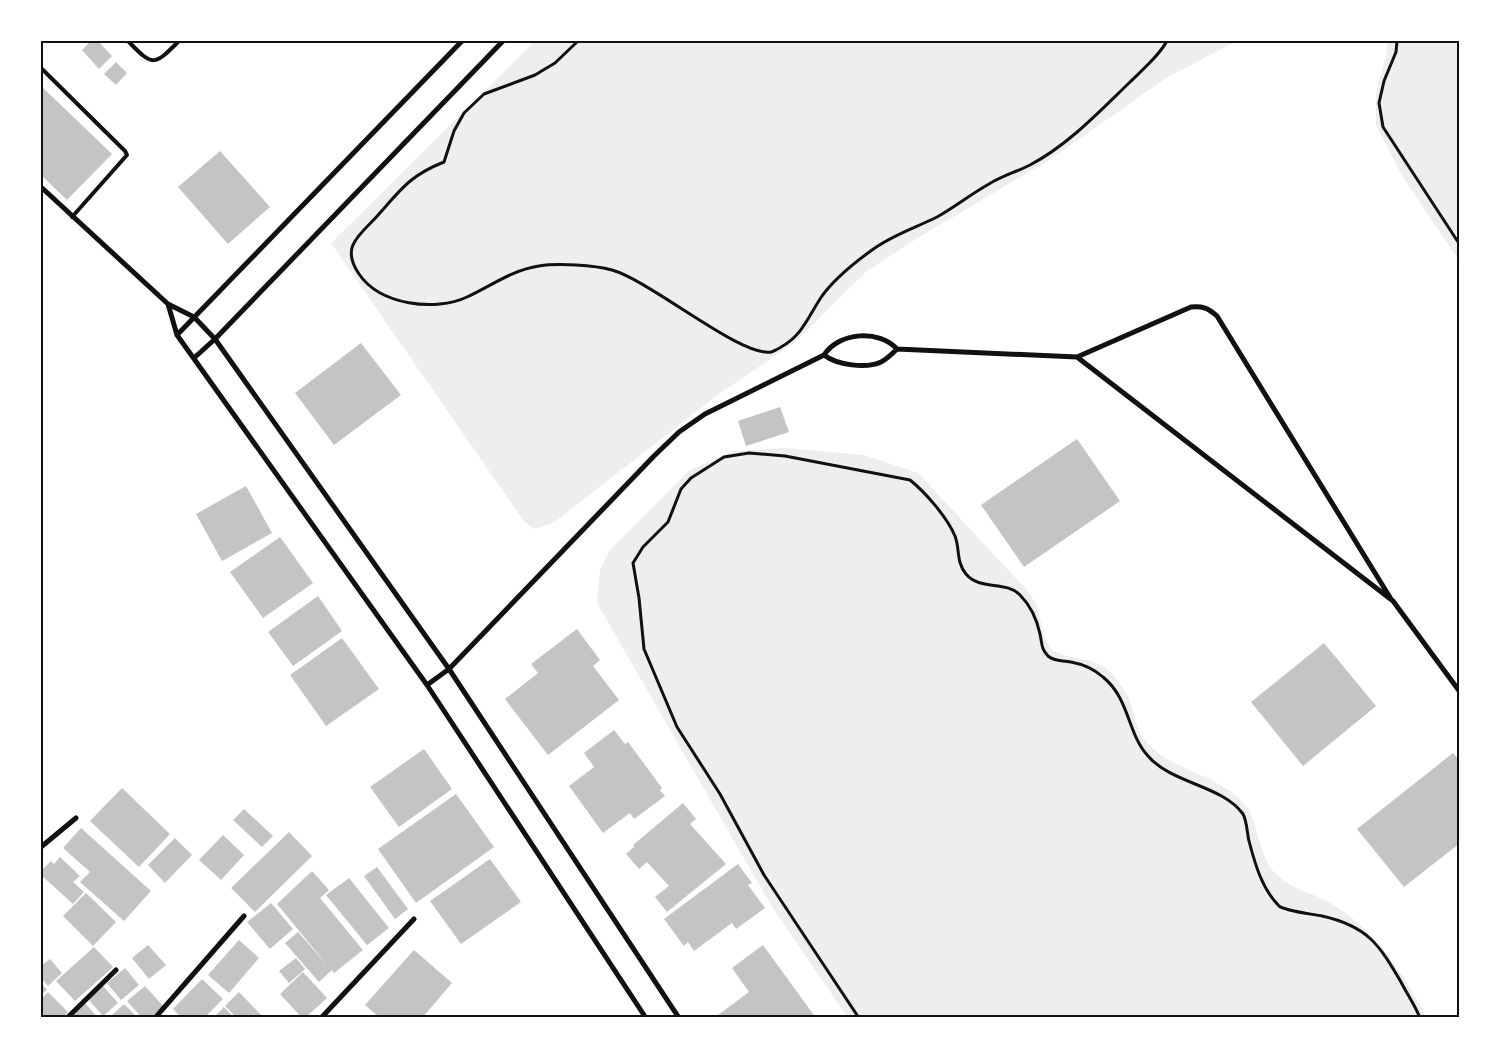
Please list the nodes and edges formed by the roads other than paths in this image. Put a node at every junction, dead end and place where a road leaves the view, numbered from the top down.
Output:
1 (128, 41) edge
2 (178, 41) edge
3 (462, 41) edge
4 (503, 41) edge
5 (41, 68) edge
6 (41, 187) edge
7 (72, 217) junction
8 (168, 304) junction
9 (194, 317) junction
10 (176, 335) junction
11 (215, 339) junction
12 (897, 349) junction
13 (824, 355) junction
14 (1077, 357) junction
15 (194, 358) junction
16 (1393, 601) junction
17 (449, 669) junction
18 (427, 685) junction
19 (1460, 692) edge
20 (76, 818) dead end
21 (41, 847) edge
22 (244, 916) dead end
23 (414, 919) dead end
24 (116, 970) dead end
25 (67, 1018) edge
26 (155, 1018) edge
27 (321, 1018) edge
28 (646, 1018) edge
29 (679, 1018) edge

1 - 2 lane
3 - 9 street
4 - 11 street
5 - 7 lane
6 - 7 street
7 - 8 street
8 - 9 street
8 - 10 street
9 - 10 street
9 - 11 street
10 - 15 street
11 - 15 street
11 - 17 street
12 - 13 street
12 - 13 street
12 - 14 street
13 - 17 street
14 - 16 street
14 - 16 street
15 - 18 street
16 - 19 street
17 - 18 street
17 - 29 street
18 - 28 street
20 - 21 street
22 - 26 street
23 - 27 street
24 - 25 street

